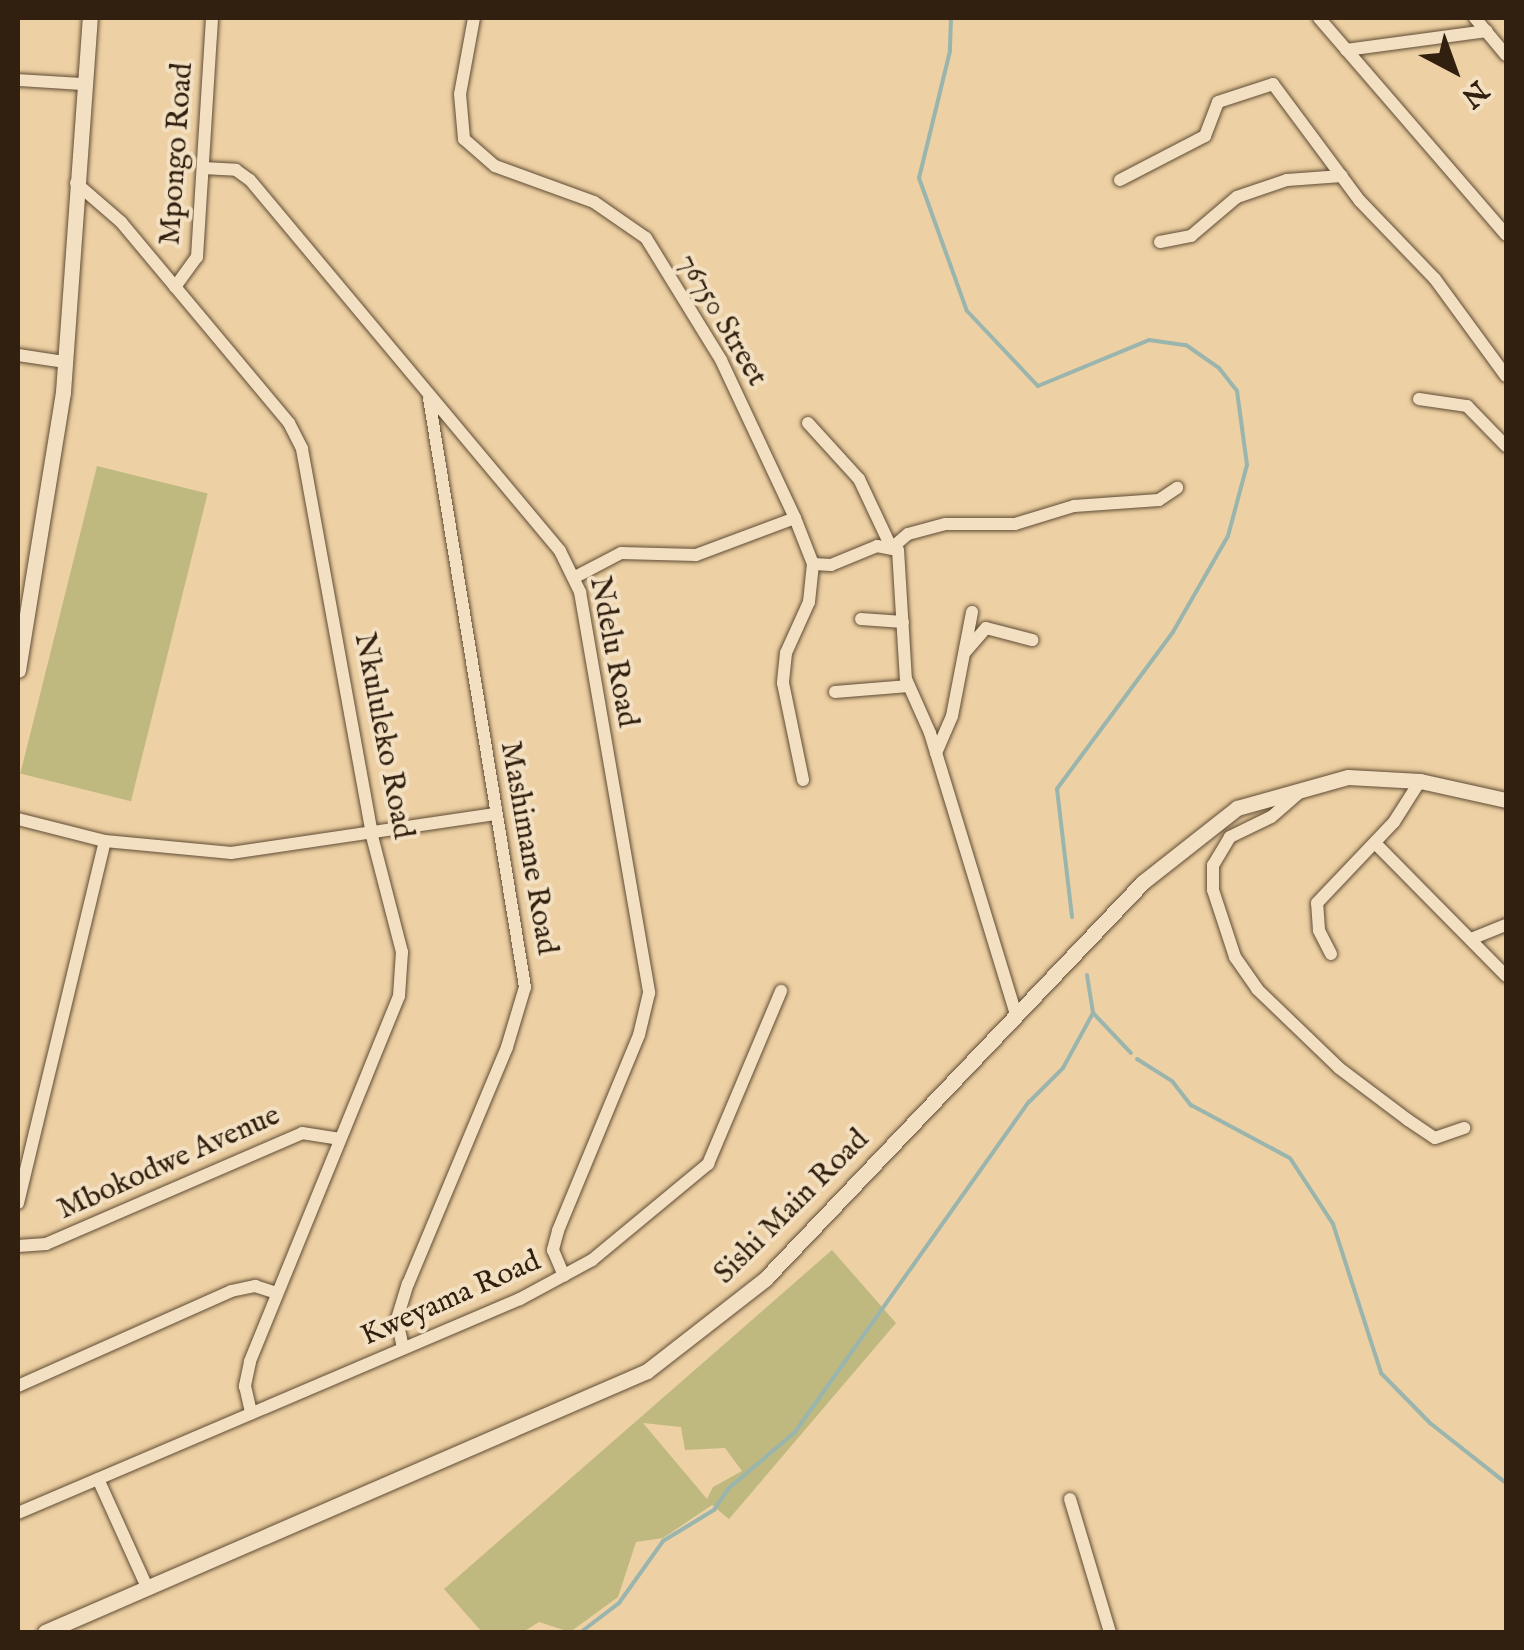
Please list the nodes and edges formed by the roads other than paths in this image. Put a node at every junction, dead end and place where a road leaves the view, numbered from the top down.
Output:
1 (90, 18) edge
2 (212, 18) edge
3 (474, 18) edge
4 (1318, 18) edge
5 (1474, 18) edge
6 (1487, 32) junction
7 (1346, 50) junction
8 (1506, 55) edge
9 (18, 80) edge
10 (84, 84) junction
11 (202, 168) junction
12 (1342, 176) junction
13 (1120, 180) dead end
14 (76, 183) junction
15 (1506, 235) edge
16 (1160, 242) dead end
17 (175, 287) junction
18 (18, 354) edge
19 (65, 362) junction
20 (1506, 376) edge
21 (429, 396) junction
22 (1419, 399) dead end
23 (808, 423) dead end
24 (1506, 446) edge
25 (1177, 488) dead end
26 (795, 518) junction
27 (892, 546) junction
28 (813, 564) junction
29 (575, 577) junction
30 (972, 612) dead end
31 (861, 619) dead end
32 (903, 622) junction
33 (1032, 640) dead end
34 (965, 653) junction
35 (18, 670) edge
36 (909, 686) junction
37 (834, 692) dead end
38 (936, 752) junction
39 (803, 780) dead end
40 (1420, 780) junction
41 (1310, 783) junction
42 (1506, 800) edge
43 (495, 814) junction
44 (18, 819) edge
45 (372, 836) junction
46 (105, 841) junction
47 (1375, 843) junction
48 (1506, 925) edge
49 (1470, 940) junction
50 (1332, 954) dead end
51 (1506, 976) edge
52 (781, 992) dead end
53 (1016, 1014) junction
54 (1464, 1128) dead end
55 (339, 1139) junction
56 (18, 1203) edge
57 (18, 1246) edge
58 (564, 1276) junction
59 (277, 1293) junction
60 (403, 1348) junction
61 (18, 1386) edge
62 (251, 1413) junction
63 (98, 1479) junction
64 (1070, 1499) dead end
65 (18, 1513) edge
66 (148, 1589) junction
67 (45, 1632) edge
68 (1110, 1632) edge

1 - 10 street
2 - 11 street, Mpongo Road
3 - 26 street, 76750 Street
4 - 7 street
5 - 6 street
6 - 7 street
6 - 8 street
7 - 15 street
9 - 10 street
10 - 14 street
11 - 17 street, Mpongo Road
11 - 21 street, Ndelu Road
12 - 13 street
12 - 16 street
12 - 20 street
14 - 17 street, Nkululeko Road
14 - 19 street
17 - 45 street, Nkululeko Road
18 - 19 street
19 - 35 street
21 - 29 street, Ndelu Road
21 - 43 street, Mashimane Road
22 - 24 street
23 - 27 street
25 - 27 street
26 - 28 street, 76750 Street
26 - 29 street
27 - 28 street
27 - 32 street
28 - 39 street
29 - 58 street, Ndelu Road
30 - 34 street
31 - 32 street
32 - 36 street
33 - 34 street
34 - 38 street
36 - 37 street
36 - 38 street
38 - 53 street
40 - 41 street, Sishi Main Road
40 - 42 street, Sishi Main Road
40 - 47 street
41 - 53 street, Sishi Main Road
41 - 54 street
43 - 45 street
43 - 60 street, Mashimane Road
44 - 46 street
45 - 46 street
45 - 55 street, Nkululeko Road
46 - 56 street
47 - 49 street
47 - 50 street
48 - 49 street
49 - 51 street
52 - 58 street, Kweyama Road
53 - 66 street, Sishi Main Road
55 - 57 street, Mbokodwe Avenue
55 - 59 street, Nkululeko Road
58 - 60 street, Kweyama Road
59 - 61 street
59 - 62 street, Nkululeko Road
60 - 62 street, Kweyama Road
62 - 63 street, Kweyama Road
63 - 65 street, Kweyama Road
63 - 66 street
64 - 68 street
66 - 67 street, Sishi Main Road

